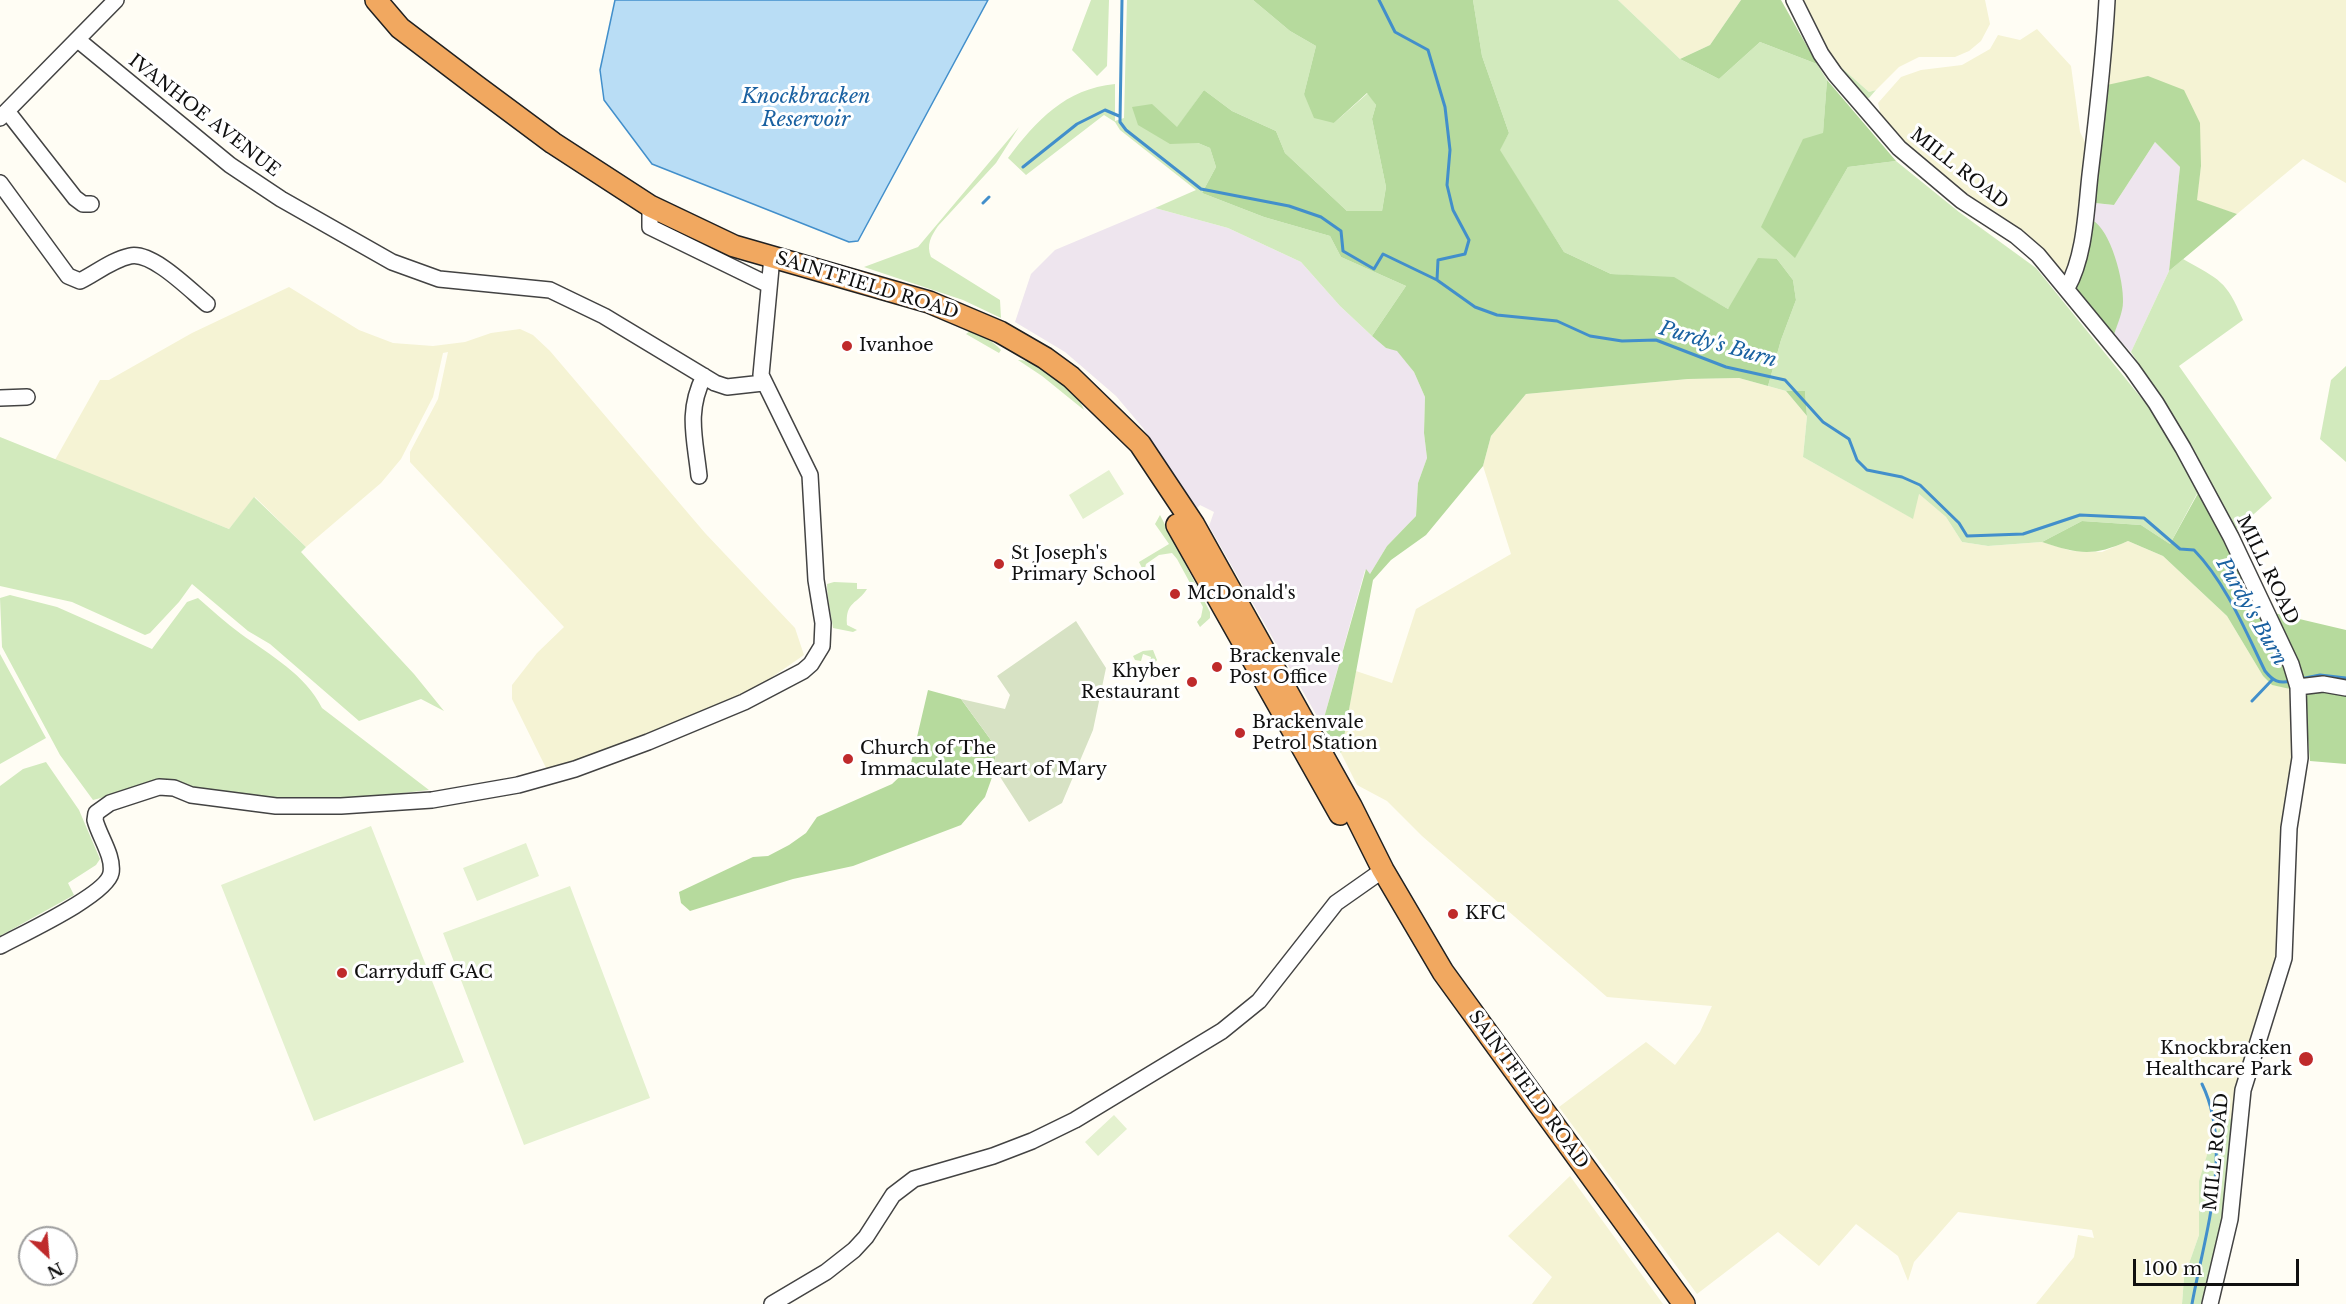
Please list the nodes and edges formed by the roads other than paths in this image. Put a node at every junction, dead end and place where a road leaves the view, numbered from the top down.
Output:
1 (116, 0) edge
2 (358, 0) edge
3 (376, 0) edge
4 (1794, 0) edge
5 (2107, 0) edge
6 (391, 20) junction
7 (78, 40) junction
8 (3, 114) edge
9 (0, 183) edge
10 (91, 204) dead end
11 (650, 206) junction
12 (772, 257) junction
13 (769, 285) junction
14 (2067, 288) junction
15 (207, 304) dead end
16 (704, 376) junction
17 (763, 383) junction
18 (27, 397) dead end
19 (0, 398) edge
20 (1127, 434) junction
21 (699, 476) dead end
22 (1250, 626) junction
23 (2298, 687) junction
24 (2346, 688) edge
25 (1306, 757) junction
26 (1383, 870) junction
27 (0, 946) edge
28 (772, 1304) edge
29 (1684, 1304) edge
30 (2210, 1304) edge

1 - 7 street
2 - 6 highway, SAINTFIELD ROAD
3 - 6 highway, SAINTFIELD ROAD
4 - 14 street, MILL ROAD
5 - 14 street
6 - 11 highway, SAINTFIELD ROAD
7 - 8 street
7 - 16 street, IVANHOE AVENUE
8 - 10 street
9 - 15 street
11 - 12 highway, SAINTFIELD ROAD
11 - 13 street, SAINTFIELD ROAD
12 - 13 street
12 - 20 highway, SAINTFIELD ROAD
13 - 17 street
14 - 23 street, MILL ROAD
16 - 17 street, IVANHOE AVENUE
16 - 21 street
17 - 27 street
18 - 19 street
20 - 22 highway, SAINTFIELD ROAD
20 - 25 highway, SAINTFIELD ROAD
22 - 25 highway
22 - 26 highway, SAINTFIELD ROAD
23 - 24 street
23 - 30 street, MILL ROAD
25 - 26 highway, SAINTFIELD ROAD
26 - 28 street
26 - 29 highway, SAINTFIELD ROAD

